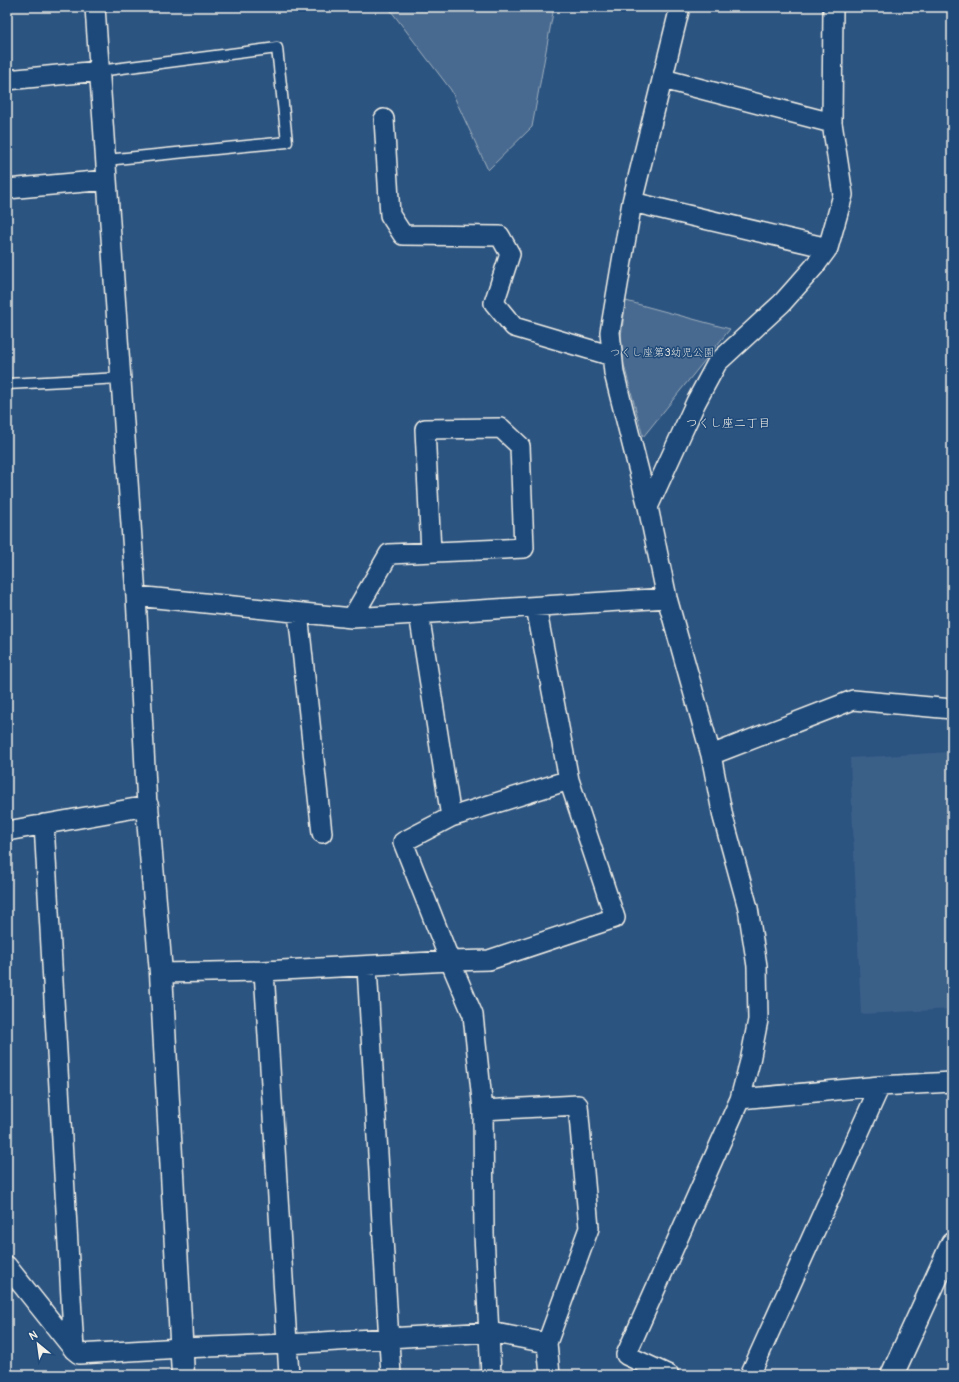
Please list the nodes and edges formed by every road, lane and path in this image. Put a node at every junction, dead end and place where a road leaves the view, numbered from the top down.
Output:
1 (94, 7) edge
2 (680, 7) edge
3 (833, 7) edge
4 (99, 71) junction
5 (663, 78) junction
6 (7, 80) edge
7 (384, 119) dead end
8 (832, 123) junction
9 (106, 160) junction
10 (107, 180) junction
11 (7, 189) edge
12 (632, 202) junction
13 (828, 248) junction
14 (612, 356) junction
15 (121, 378) junction
16 (7, 384) edge
17 (648, 507) junction
18 (431, 552) junction
19 (136, 596) junction
20 (667, 598) junction
21 (536, 607) junction
22 (298, 613) junction
23 (419, 614) junction
24 (352, 618) junction
25 (952, 708) edge
26 (711, 755) junction
27 (569, 780) junction
28 (147, 806) junction
29 (451, 817) junction
30 (44, 824) junction
31 (7, 831) edge
32 (322, 833) dead end
33 (450, 961) junction
34 (367, 967) junction
35 (264, 972) junction
36 (161, 973) junction
37 (952, 1082) edge
38 (880, 1086) junction
39 (740, 1099) junction
40 (483, 1110) junction
41 (952, 1244) edge
42 (7, 1266) edge
43 (490, 1332) junction
44 (389, 1338) junction
45 (547, 1343) junction
46 (287, 1344) junction
47 (181, 1348) junction
48 (74, 1350) junction
49 (183, 1375) edge
50 (289, 1375) edge
51 (392, 1375) edge
52 (491, 1375) edge
53 (550, 1375) edge
54 (669, 1375) edge
55 (750, 1375) edge
56 (892, 1375) edge

1 - 4 street
2 - 5 street
3 - 8 street
4 - 6 street
4 - 9 street
4 - 9 lane
5 - 8 street
5 - 12 street
7 - 14 street
8 - 13 street
9 - 10 street
10 - 11 street
10 - 15 street
12 - 13 street
12 - 14 street
13 - 17 street
14 - 17 street
15 - 16 lane
15 - 19 street
17 - 20 street
18 - 18 street
18 - 24 street
19 - 22 street
19 - 28 street
20 - 21 street
20 - 26 street
21 - 23 street
21 - 27 street
22 - 24 street
22 - 32 street
23 - 24 street
23 - 29 street
25 - 26 street
26 - 39 street
27 - 29 street
27 - 33 street
28 - 30 street
28 - 36 street
29 - 33 street
30 - 31 street
30 - 48 street
33 - 34 street
33 - 40 street
34 - 35 street
34 - 44 street
35 - 36 street
35 - 46 street
36 - 47 street
37 - 38 street
38 - 39 street
38 - 55 street
39 - 54 street
40 - 43 street
40 - 45 street
41 - 56 street
42 - 48 street
43 - 44 street
43 - 45 street
43 - 52 street
44 - 46 street
44 - 51 street
45 - 53 street
46 - 47 street
46 - 50 street
47 - 48 street
47 - 49 street

